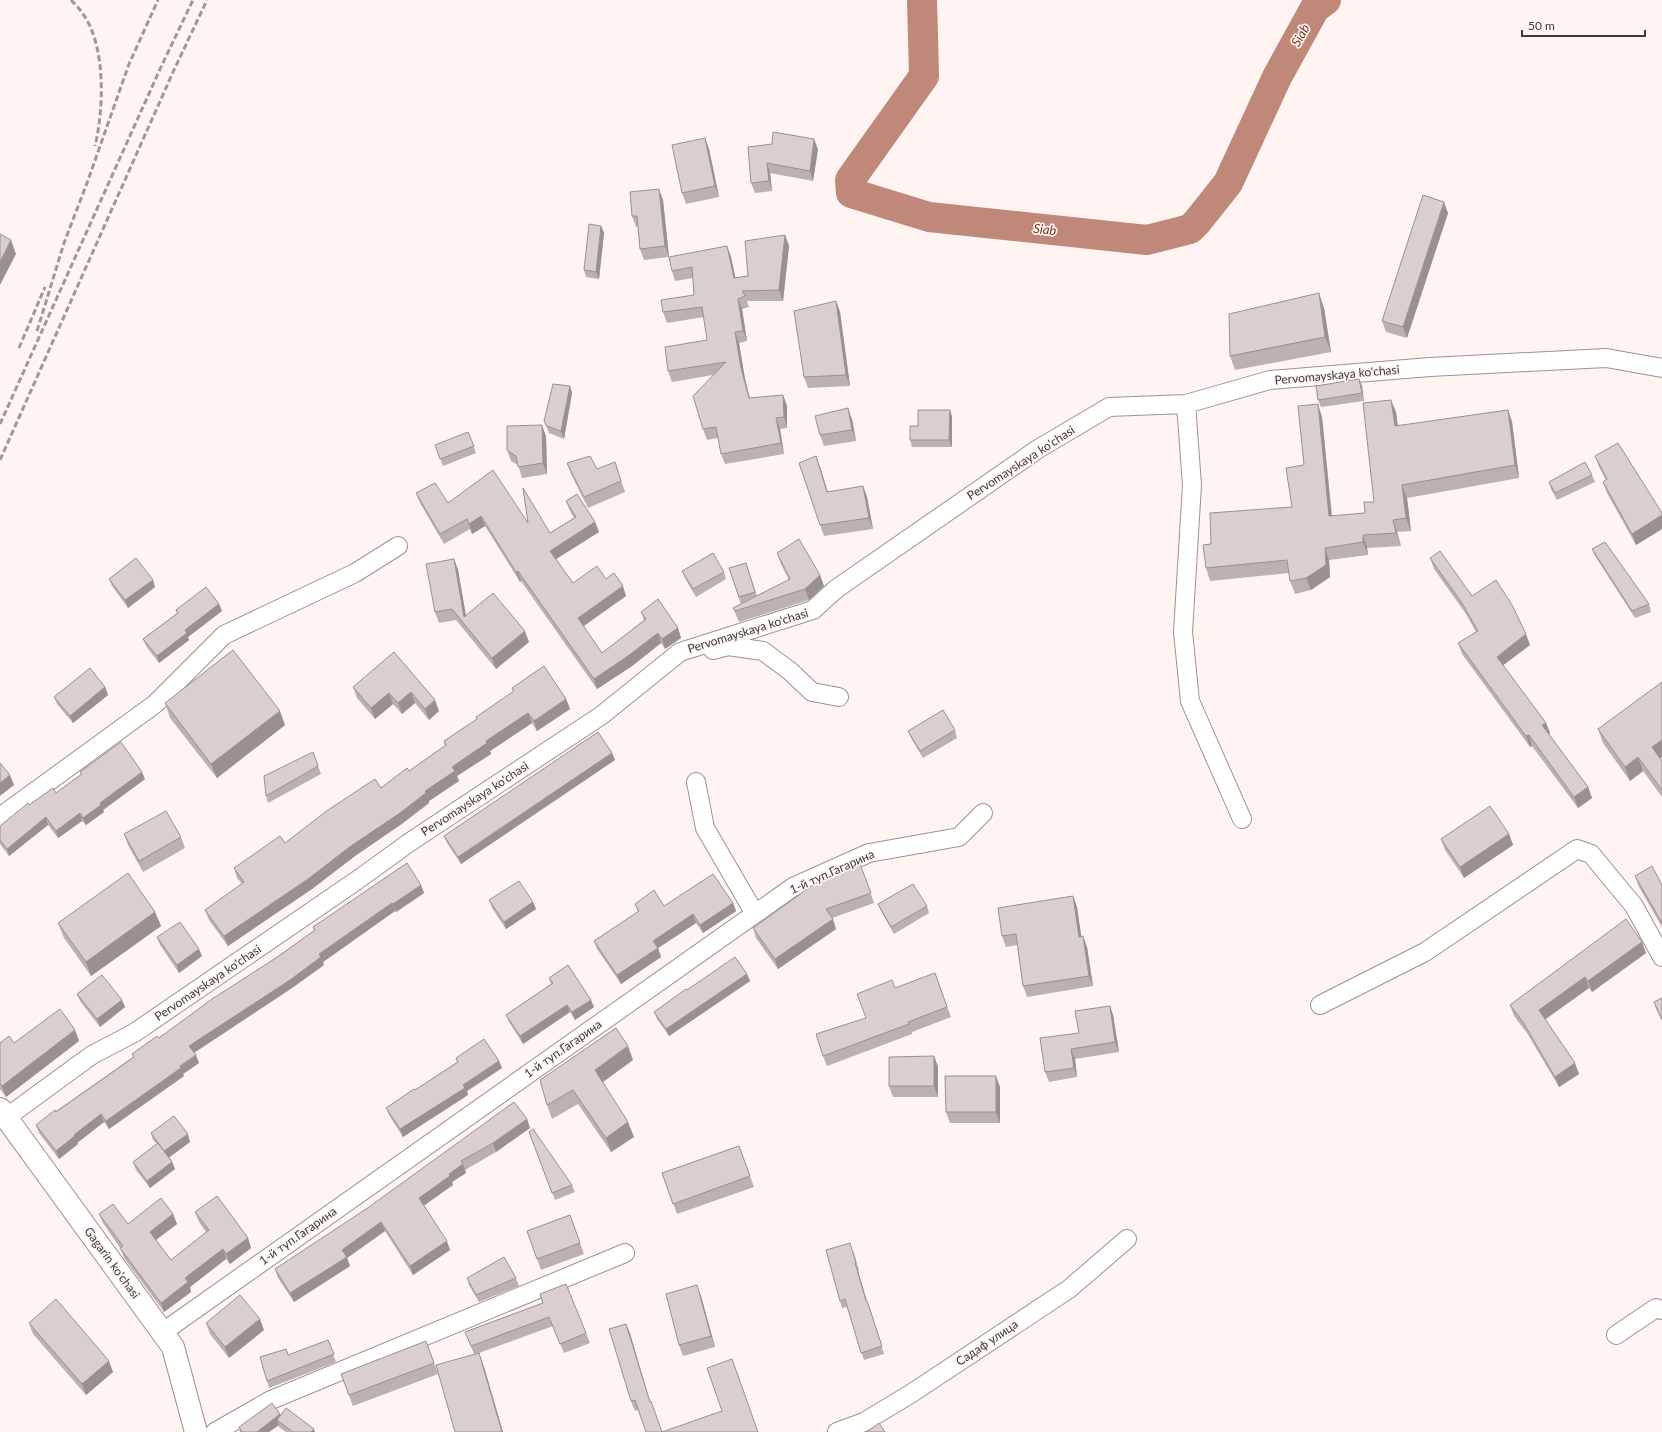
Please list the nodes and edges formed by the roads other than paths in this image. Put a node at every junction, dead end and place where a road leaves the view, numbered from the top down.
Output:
1 (1662, 368) edge
2 (1186, 404) junction
3 (398, 546) dead end
4 (840, 696) dead end
5 (602, 715) junction
6 (696, 782) dead end
7 (983, 813) dead end
8 (0, 817) edge
9 (1242, 819) dead end
10 (755, 914) junction
11 (1662, 957) edge
12 (1320, 1005) dead end
13 (3, 1113) edge
14 (1127, 1239) dead end
15 (624, 1254) dead end
16 (1662, 1310) edge
17 (162, 1332) junction
18 (1616, 1335) dead end
19 (196, 1432) edge
20 (215, 1432) edge
21 (837, 1432) edge

1 - 2 street, Pervomayskaya ko'chasi
2 - 5 street, Pervomayskaya ko'chasi
2 - 9 street
3 - 8 street
4 - 5 street
5 - 13 street, Pervomayskaya ko'chasi
6 - 10 street
7 - 10 street, 1-й туп.Гагарина
10 - 17 street, 1-й туп.Гагарина
11 - 12 street
13 - 17 main road, Gagarin ko'chasi
14 - 21 street, Садаф улица
15 - 20 street
16 - 18 street
17 - 19 main road, Gagarin ko'chasi

